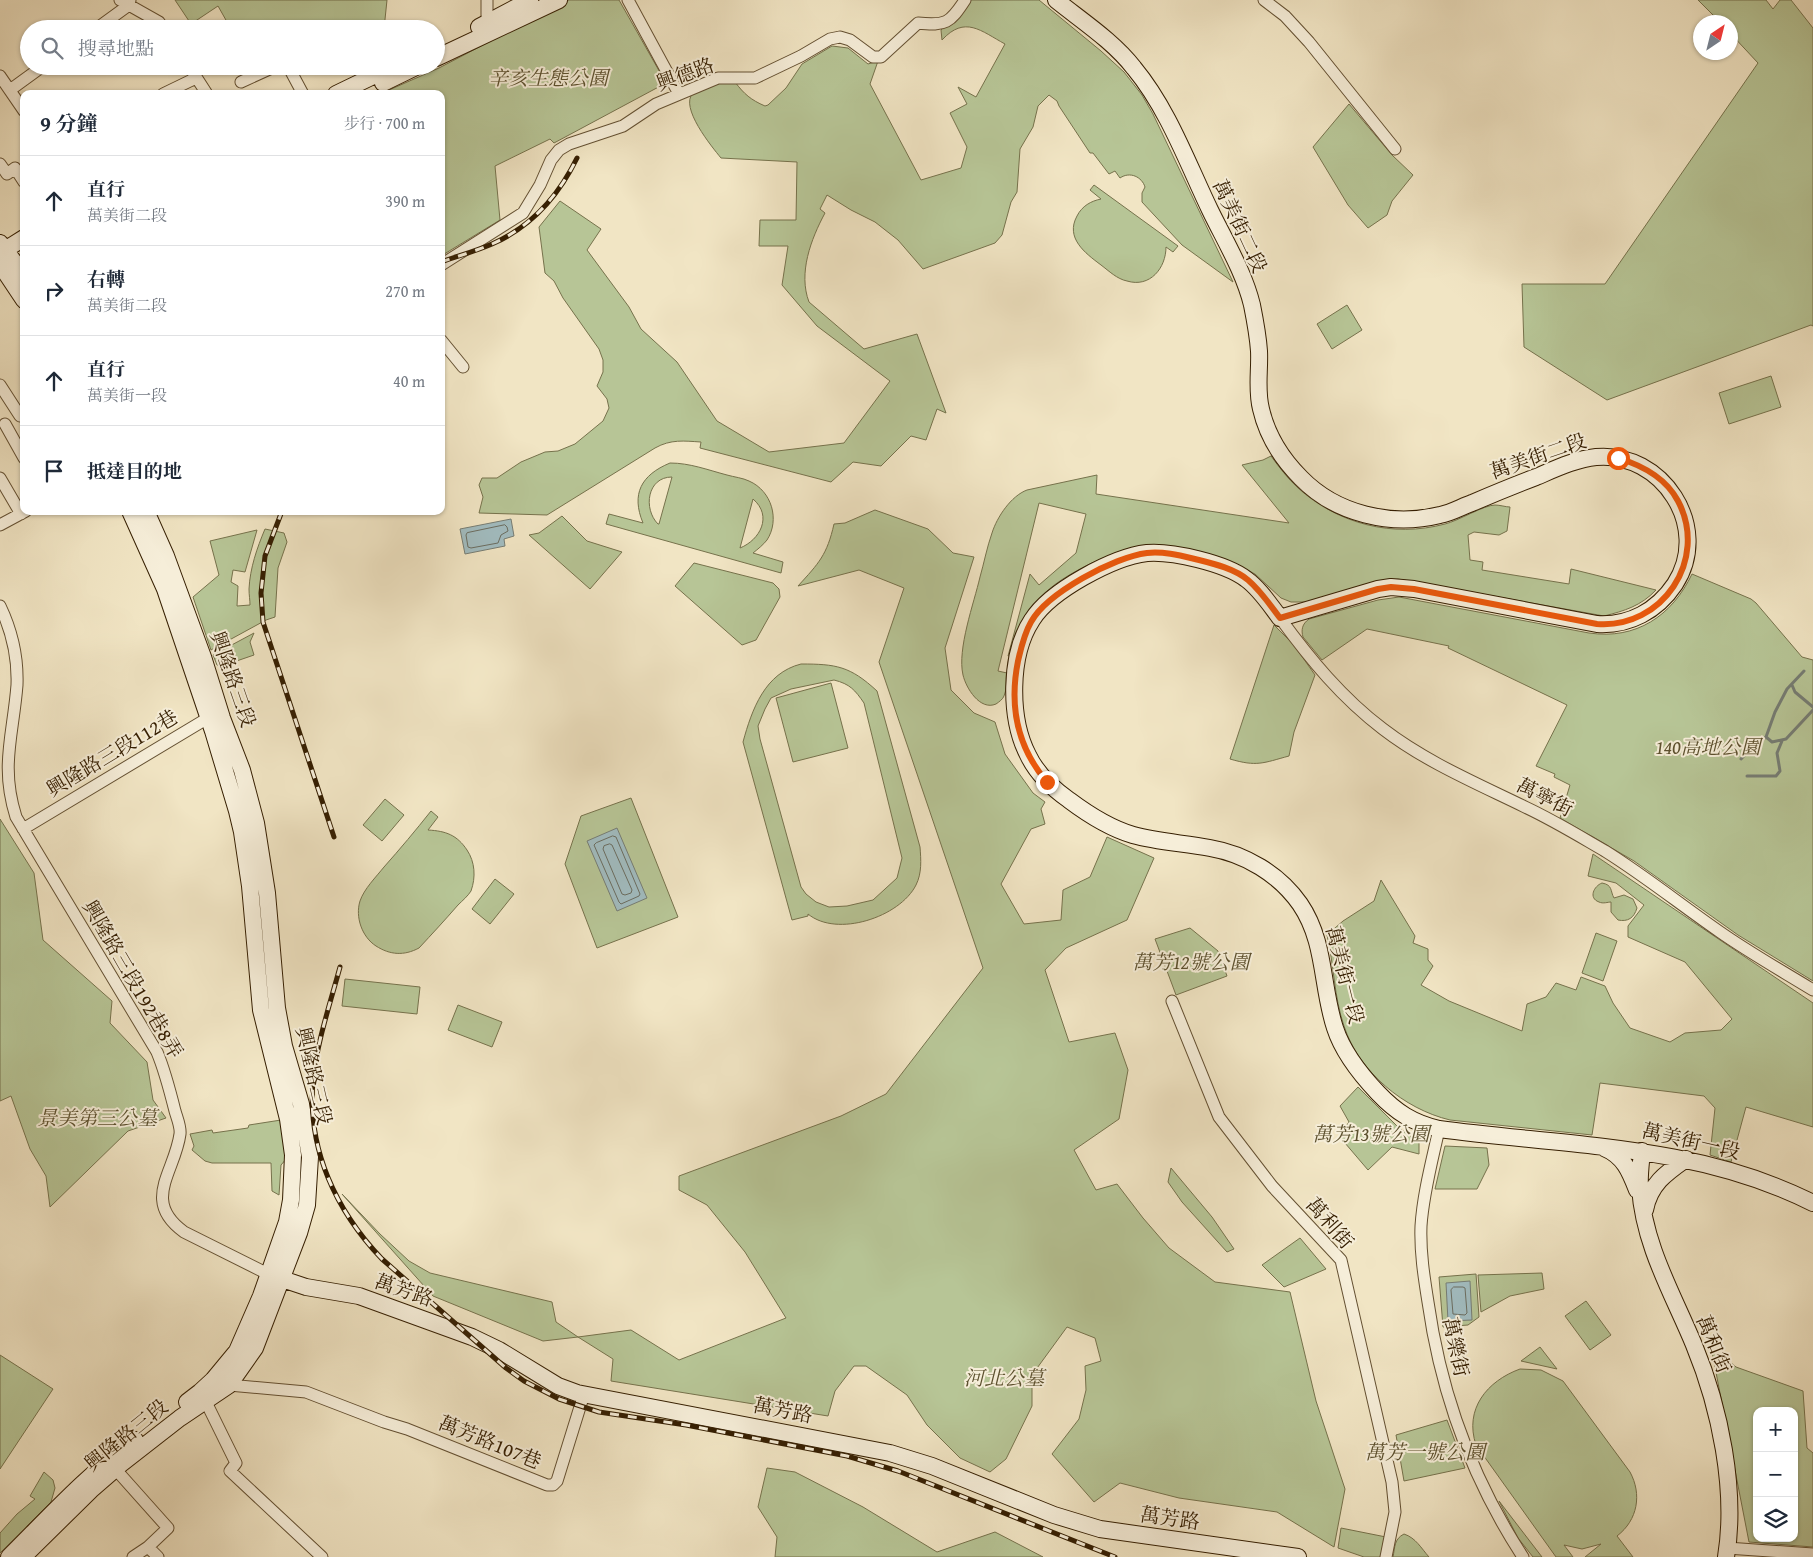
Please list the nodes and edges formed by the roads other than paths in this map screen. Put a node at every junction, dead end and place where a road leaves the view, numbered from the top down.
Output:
1 (487, 0) edge
2 (530, 0) edge
3 (559, 0) edge
4 (628, 0) edge
5 (965, 0) edge
6 (1056, 0) edge
7 (1264, 0) edge
8 (126, 2) edge
9 (106, 20) edge
10 (156, 20) edge
11 (490, 26) junction
12 (445, 43) edge
13 (445, 53) edge
14 (31, 75) edge
15 (194, 75) edge
16 (256, 75) edge
17 (293, 75) edge
18 (375, 75) edge
19 (400, 75) edge
20 (0, 76) edge
21 (196, 78) junction
22 (241, 82) dead end
23 (10, 90) junction
24 (171, 90) edge
25 (204, 90) edge
26 (301, 90) edge
27 (344, 90) edge
28 (369, 90) edge
29 (679, 94) junction
30 (20, 105) edge
31 (1395, 149) dead end
32 (0, 164) edge
33 (20, 176) edge
34 (20, 242) edge
35 (5, 256) edge
36 (445, 262) edge
37 (20, 271) edge
38 (20, 291) edge
39 (445, 345) edge
40 (463, 367) dead end
41 (0, 385) edge
42 (20, 411) edge
43 (20, 415) edge
44 (2, 426) edge
45 (20, 452) edge
46 (0, 478) edge
47 (20, 508) edge
48 (20, 515) edge
49 (132, 515) edge
50 (148, 515) edge
51 (0, 525) edge
52 (0, 606) edge
53 (1280, 618) junction
54 (215, 718) junction
55 (23, 829) junction
56 (1813, 990) edge
57 (1172, 1001) dead end
58 (1439, 1129) junction
59 (1598, 1146) junction
60 (1642, 1151) junction
61 (1686, 1159) junction
62 (1813, 1202) edge
63 (1643, 1209) junction
64 (276, 1277) junction
65 (229, 1386) junction
66 (584, 1394) junction
67 (203, 1396) junction
68 (112, 1465) junction
69 (148, 1547) junction
70 (1726, 1553) edge
71 (1813, 1554) edge
72 (9, 1557) edge
73 (23, 1557) edge
74 (133, 1557) edge
75 (158, 1557) edge
76 (322, 1557) edge
77 (1298, 1557) edge
78 (1386, 1557) edge
79 (1523, 1557) edge

1 - 11 street
2 - 11 street
3 - 11 street
4 - 29 street
5 - 29 street, 興德路
6 - 53 street, 萬美街二段
7 - 31 street
8 - 9 street
8 - 10 street
11 - 12 street
11 - 13 street
14 - 23 street
15 - 21 street
16 - 22 street
17 - 26 street
18 - 27 street
19 - 28 street
20 - 23 street
21 - 24 street
21 - 25 street
23 - 30 street
29 - 36 street, 興德路
32 - 33 street
34 - 35 street
35 - 37 street
35 - 38 street
39 - 40 street
41 - 42 street
43 - 44 street
44 - 45 street
46 - 47 street
48 - 51 street
49 - 54 street, 興隆路三段
50 - 54 street, 興隆路三段
52 - 55 street, 興隆路三段192巷8弄
53 - 56 street, 萬寧街
53 - 58 street, 萬美街一段
54 - 55 street, 興隆路三段112巷
54 - 64 street, 興隆路三段
55 - 64 street, 興隆路三段192巷8弄
57 - 78 street, 萬利街
58 - 59 street, 萬美街一段
58 - 79 street, 萬樂街
59 - 60 street, 萬美街一段
59 - 63 street
60 - 61 street, 萬美街一段
60 - 63 street, 萬和街
61 - 62 street, 萬美街一段
61 - 63 street
63 - 70 street, 萬和街
64 - 65 street, 興隆路三段
64 - 66 street, 萬芳路
64 - 67 street, 興隆路三段
65 - 66 street, 萬芳路107巷
65 - 67 street, 興隆路三段
66 - 77 street, 萬芳路
67 - 68 street, 興隆路三段
67 - 76 street
68 - 69 street
68 - 72 street, 興隆路三段
68 - 73 street, 興隆路三段
69 - 74 street
69 - 75 street
70 - 71 street

